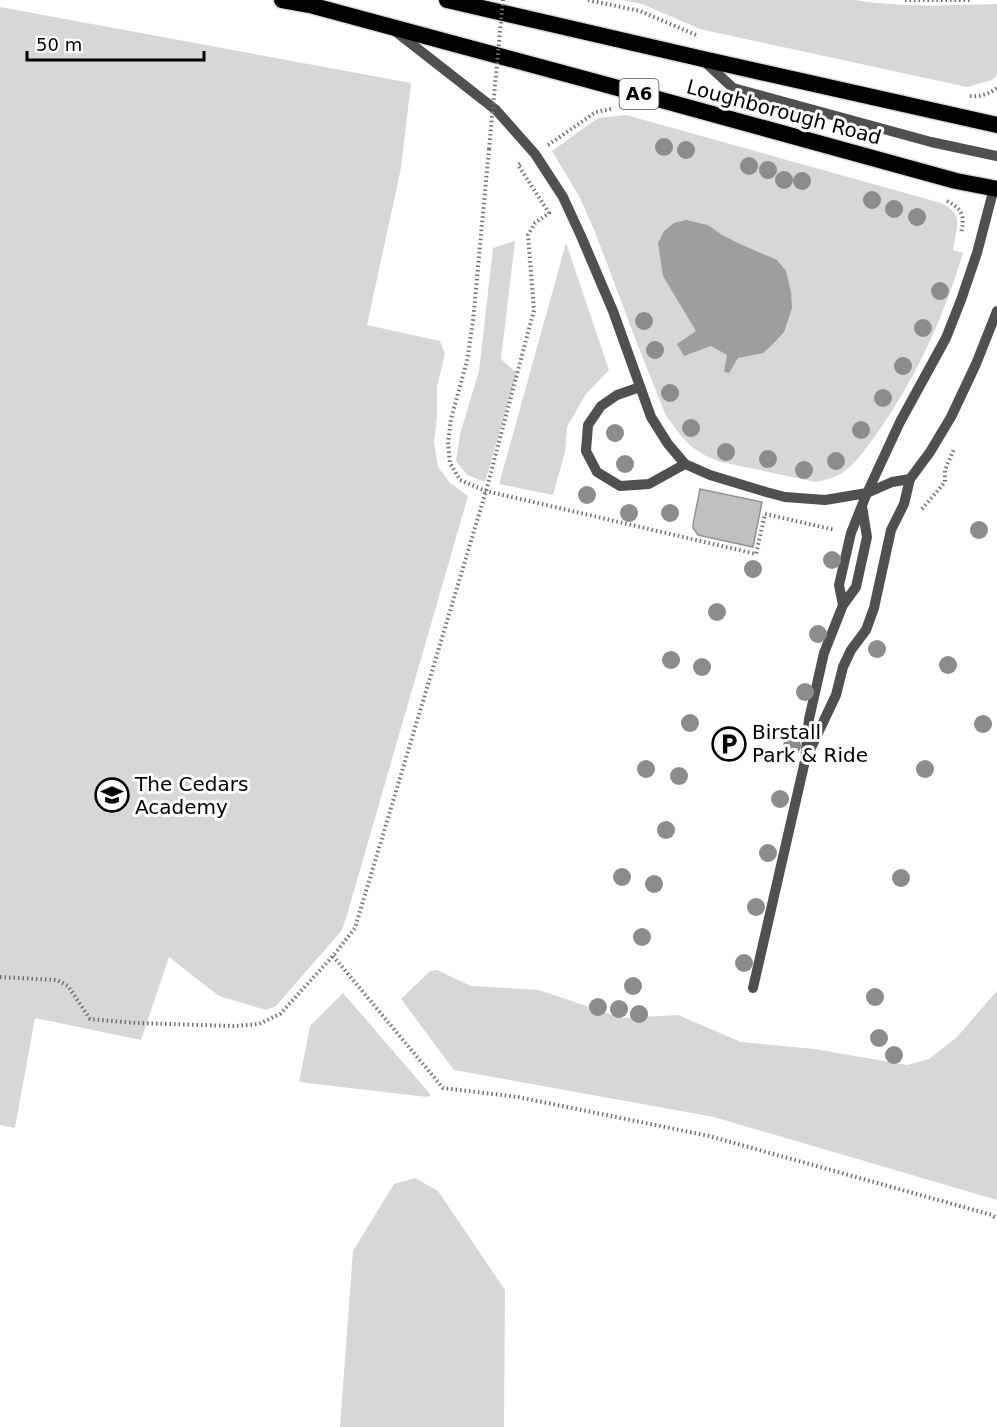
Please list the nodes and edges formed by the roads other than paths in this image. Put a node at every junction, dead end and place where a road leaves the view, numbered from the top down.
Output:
1 (282, 0) edge
2 (447, 0) edge
3 (390, 27) junction
4 (703, 59) junction
5 (997, 125) edge
6 (997, 156) edge
7 (996, 189) edge
8 (997, 311) edge
9 (640, 387) junction
10 (684, 464) junction
11 (910, 478) junction
12 (867, 493) junction
13 (862, 506) junction
14 (843, 605) junction
15 (805, 760) junction
16 (753, 988) dead end

1 - 3 highway, Loughborough Road / A6
2 - 4 highway, Loughborough Road / A6
3 - 7 highway, Loughborough Road / A6
3 - 9 lane
4 - 5 highway, Loughborough Road / A6
4 - 6 lane
7 - 12 lane
8 - 11 lane
9 - 10 lane
9 - 10 lane
10 - 12 lane
11 - 12 lane
11 - 15 lane
12 - 13 lane
13 - 14 lane
13 - 14 lane
14 - 15 lane
15 - 16 lane

